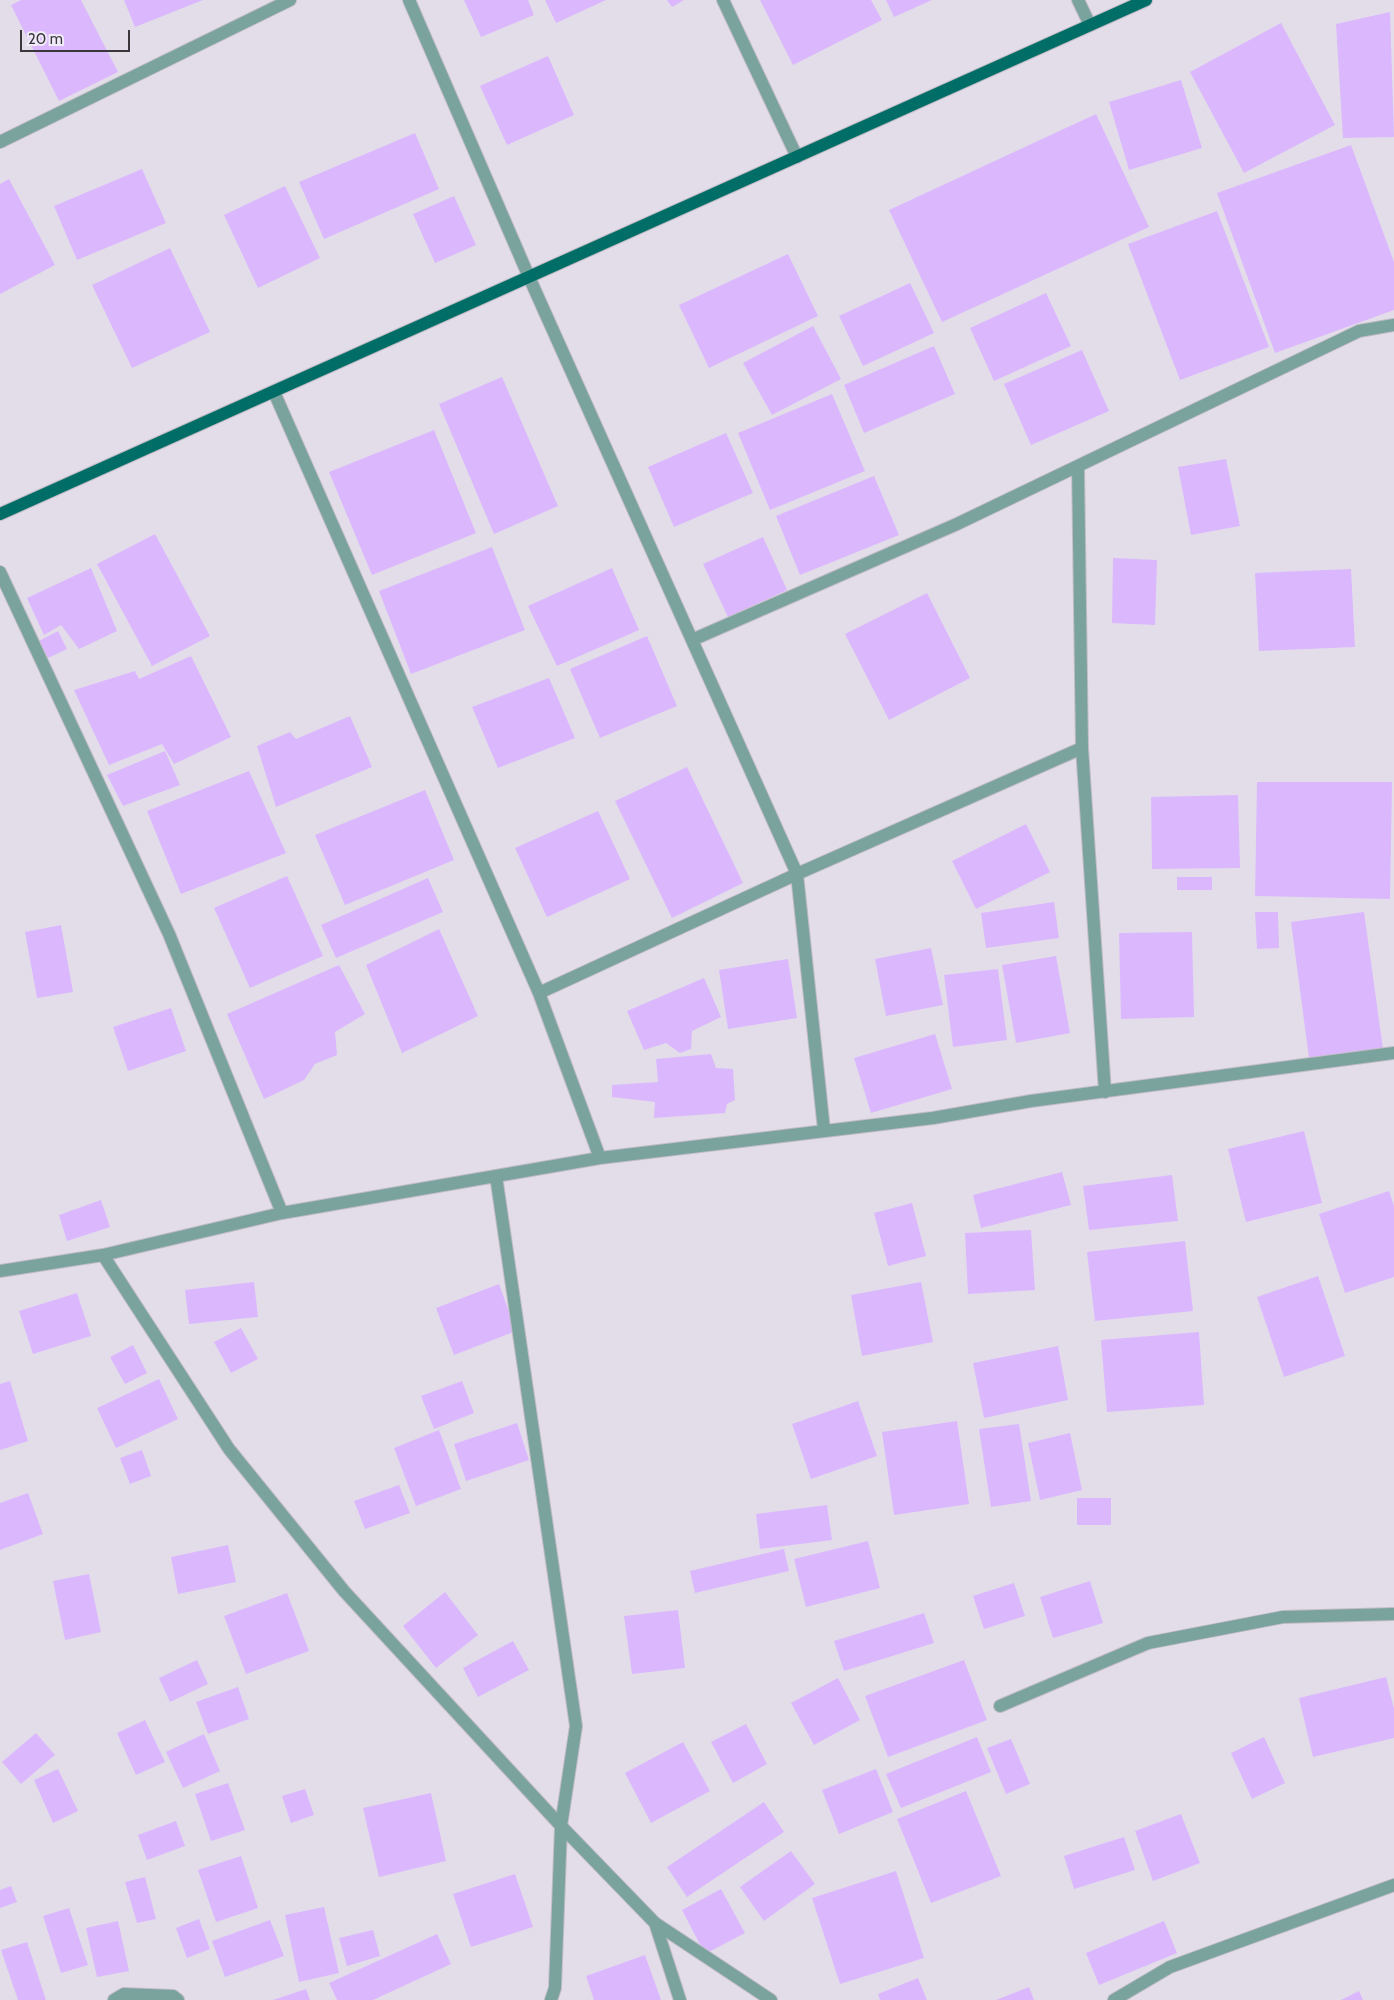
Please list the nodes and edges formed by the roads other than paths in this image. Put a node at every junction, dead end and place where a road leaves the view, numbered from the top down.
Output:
1 (290, 0) edge
2 (409, 0) edge
3 (723, 0) edge
4 (1078, 0) edge
5 (1146, 0) edge
6 (1090, 25) junction
7 (0, 142) edge
8 (797, 157) junction
9 (529, 277) junction
10 (1394, 325) edge
11 (274, 392) junction
12 (1078, 466) junction
13 (0, 514) edge
14 (0, 572) edge
15 (692, 640) junction
16 (1082, 748) junction
17 (797, 874) junction
18 (539, 993) junction
19 (1394, 1053) edge
20 (1105, 1092) junction
21 (824, 1130) junction
22 (600, 1158) junction
23 (496, 1176) junction
24 (282, 1213) junction
25 (103, 1255) junction
26 (0, 1271) edge
27 (1394, 1614) edge
28 (1000, 1706) dead end
29 (561, 1826) junction
30 (1394, 1885) edge
31 (655, 1923) junction
32 (114, 2000) edge
33 (178, 2000) edge
34 (551, 2000) edge
35 (680, 2000) edge
36 (771, 2000) edge
37 (1114, 2000) edge

1 - 7 street
2 - 9 street
3 - 8 street
4 - 6 street
5 - 6 main road
6 - 8 main road
8 - 9 main road
9 - 11 main road
9 - 15 street
10 - 12 street
11 - 13 main road
11 - 18 street
12 - 15 street
12 - 16 street
14 - 24 street
15 - 17 street
16 - 17 street
16 - 20 street
17 - 18 street
17 - 21 street
18 - 22 street
19 - 20 street
20 - 21 street
21 - 22 street
22 - 23 street
23 - 24 street
23 - 29 street
24 - 25 street
25 - 26 street
25 - 29 street
27 - 28 street
29 - 31 street
29 - 34 street
30 - 37 street
31 - 35 street
31 - 36 street
32 - 33 street

